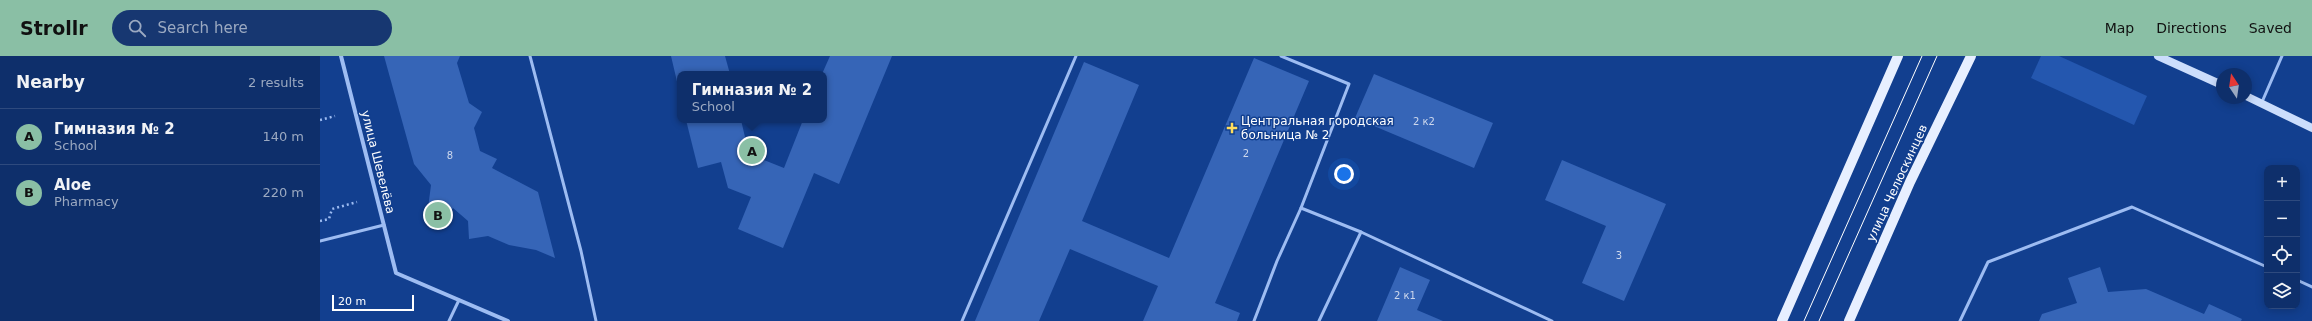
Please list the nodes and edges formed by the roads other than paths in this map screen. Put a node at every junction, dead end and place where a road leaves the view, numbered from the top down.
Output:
1 (341, 56) edge
2 (530, 56) edge
3 (1076, 56) edge
4 (1281, 56) edge
5 (1898, 56) edge
6 (1971, 56) edge
7 (2158, 56) edge
8 (2282, 56) edge
9 (2216, 82) edge
10 (2252, 99) edge
11 (2262, 103) junction
12 (2312, 128) edge
13 (1301, 208) junction
14 (384, 225) junction
15 (1361, 232) junction
16 (320, 241) edge
17 (2264, 266) edge
18 (2300, 281) edge
19 (2312, 286) edge
20 (459, 300) junction
21 (449, 321) edge
22 (508, 321) edge
23 (596, 321) edge
24 (962, 321) edge
25 (1254, 321) edge
26 (1319, 321) edge
27 (1552, 321) edge
28 (1782, 321) edge
29 (1849, 321) edge
30 (1960, 321) edge

1 - 14 street, улица Шевелёва
2 - 23 lane
3 - 24 lane
4 - 13 lane
5 - 28 main road
6 - 29 main road, улица Челюскинцев
7 - 9 street
8 - 11 lane
10 - 11 street
11 - 12 street
13 - 15 lane
13 - 25 lane
14 - 16 lane
14 - 20 street, улица Шевелёва
15 - 26 lane
15 - 27 lane
17 - 30 lane
18 - 19 lane
20 - 21 lane
20 - 22 street

